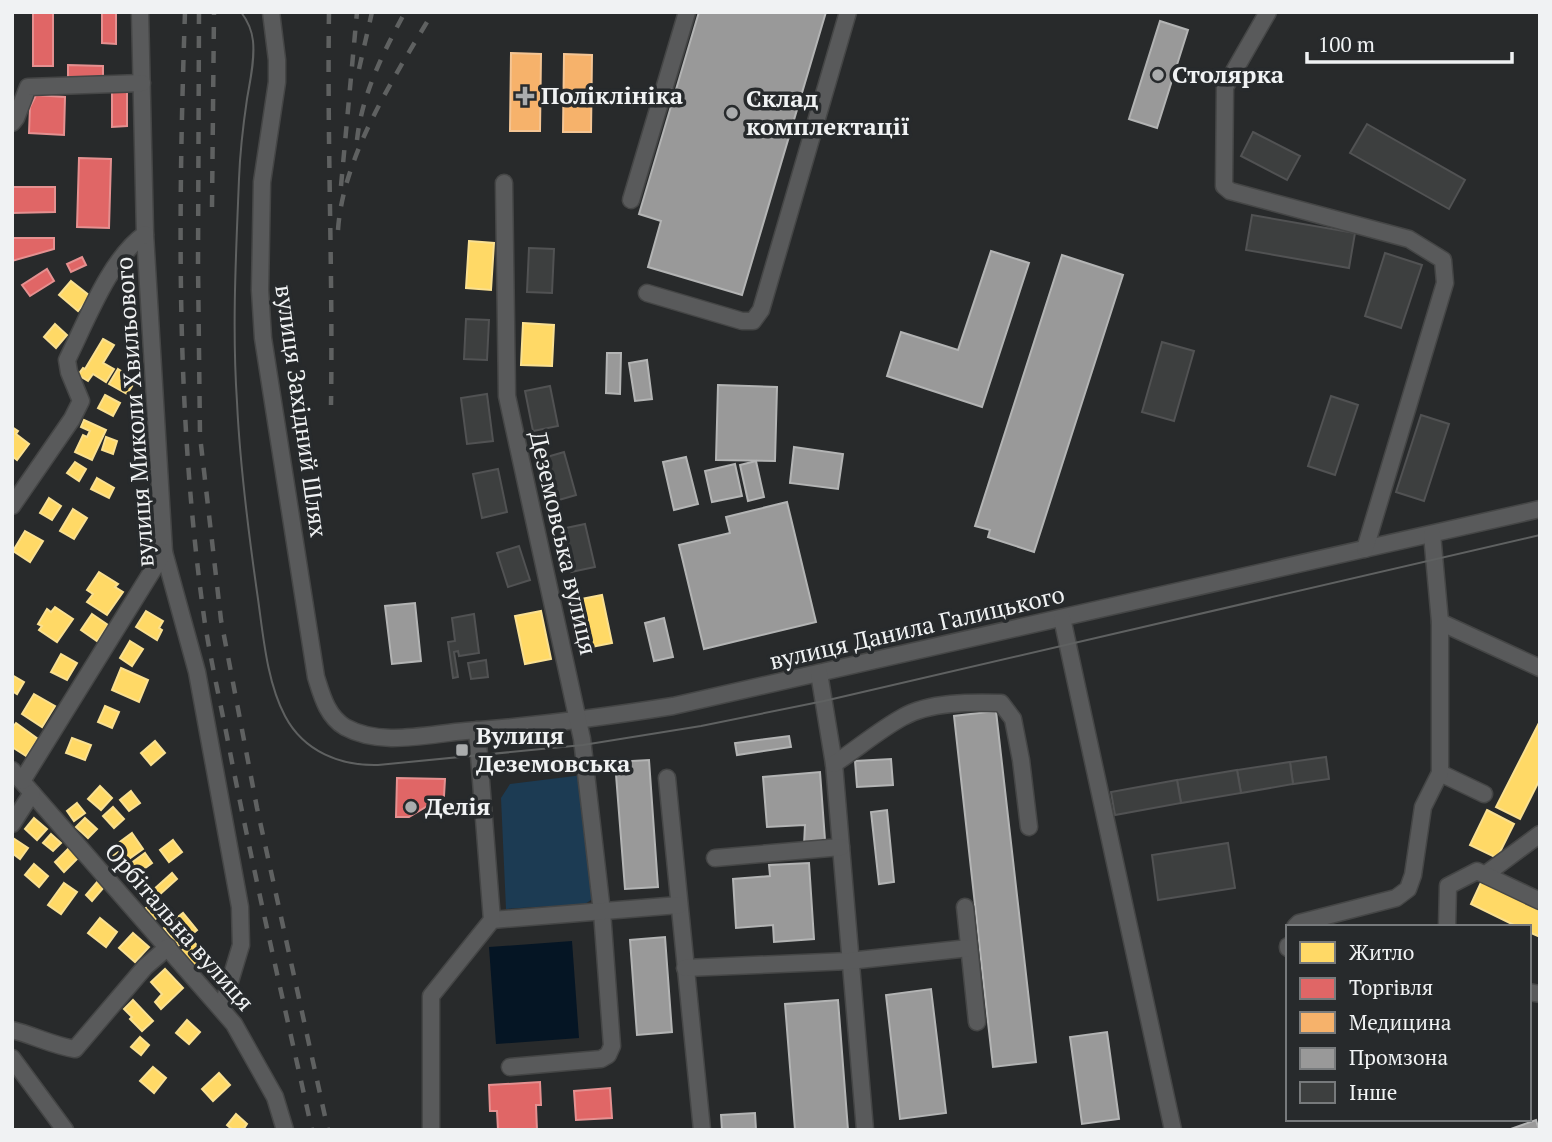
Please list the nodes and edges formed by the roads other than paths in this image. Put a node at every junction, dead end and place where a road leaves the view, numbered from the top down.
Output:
1 (140, 12) edge
2 (271, 12) edge
3 (687, 12) edge
4 (848, 12) edge
5 (1268, 12) edge
6 (142, 83) junction
7 (12, 123) edge
8 (504, 183) dead end
9 (631, 200) dead end
10 (145, 234) junction
11 (648, 293) dead end
12 (12, 506) edge
13 (1540, 509) edge
14 (1432, 534) junction
15 (1365, 549) junction
16 (164, 552) junction
17 (1062, 618) junction
18 (1440, 622) junction
19 (1540, 668) edge
20 (819, 673) junction
21 (320, 689) joint
22 (579, 720) junction
23 (477, 730) junction
24 (834, 764) junction
25 (1440, 773) junction
26 (667, 778) dead end
27 (22, 781) edge
28 (1484, 794) dead end
29 (12, 824) edge
30 (1029, 827) dead end
31 (1540, 834) edge
32 (841, 848) junction
33 (715, 858) dead end
34 (1486, 874) junction
35 (1540, 901) edge
36 (679, 905) junction
37 (965, 907) dead end
38 (602, 912) junction
39 (492, 920) junction
40 (1297, 925) edge
41 (1447, 925) edge
42 (168, 947) junction
43 (969, 948) junction
44 (849, 961) junction
45 (685, 968) junction
46 (222, 1008) junction
47 (977, 1022) dead end
48 (12, 1030) edge
49 (12, 1058) edge
50 (510, 1067) dead end
51 (65, 1130) edge
52 (285, 1130) edge
53 (431, 1130) edge
54 (702, 1130) edge
55 (864, 1130) edge
56 (1173, 1130) edge

1 - 6 street, вулиця Миколи Хвильового
2 - 21 street, вулиця Західний Шлях
3 - 9 street
4 - 11 street
5 - 15 street
6 - 7 street
6 - 10 street, вулиця Миколи Хвильового
8 - 22 street, Деземовська вулиця
10 - 12 street
10 - 16 street, вулиця Миколи Хвильового
13 - 14 street, вулиця Данила Галицького
14 - 15 street, вулиця Данила Галицького
14 - 18 street
15 - 17 street, вулиця Данила Галицького
16 - 27 street
16 - 46 street, вулиця Миколи Хвильового
17 - 20 street, вулиця Данила Галицького
17 - 56 street
18 - 19 street
18 - 25 street
20 - 22 street, вулиця Данила Галицького
20 - 24 street
21 - 23 street, вулиця Данила Галицького
22 - 23 street, вулиця Данила Галицького
22 - 38 street, Деземовська вулиця
23 - 39 street
24 - 30 street
24 - 32 street
25 - 28 street
25 - 40 street
26 - 36 street
27 - 29 street
27 - 42 street, Орбітальна вулиця
31 - 34 street
32 - 33 street
32 - 44 street
34 - 35 street
34 - 41 street
36 - 38 street
36 - 45 street
37 - 43 street
38 - 39 street
38 - 50 street, Деземовська вулиця
39 - 53 street
42 - 46 street, Орбітальна вулиця
42 - 48 street
43 - 44 street
43 - 47 street
44 - 45 street
44 - 55 street
45 - 54 street
46 - 52 street, Орбітальна вулиця
49 - 51 street

